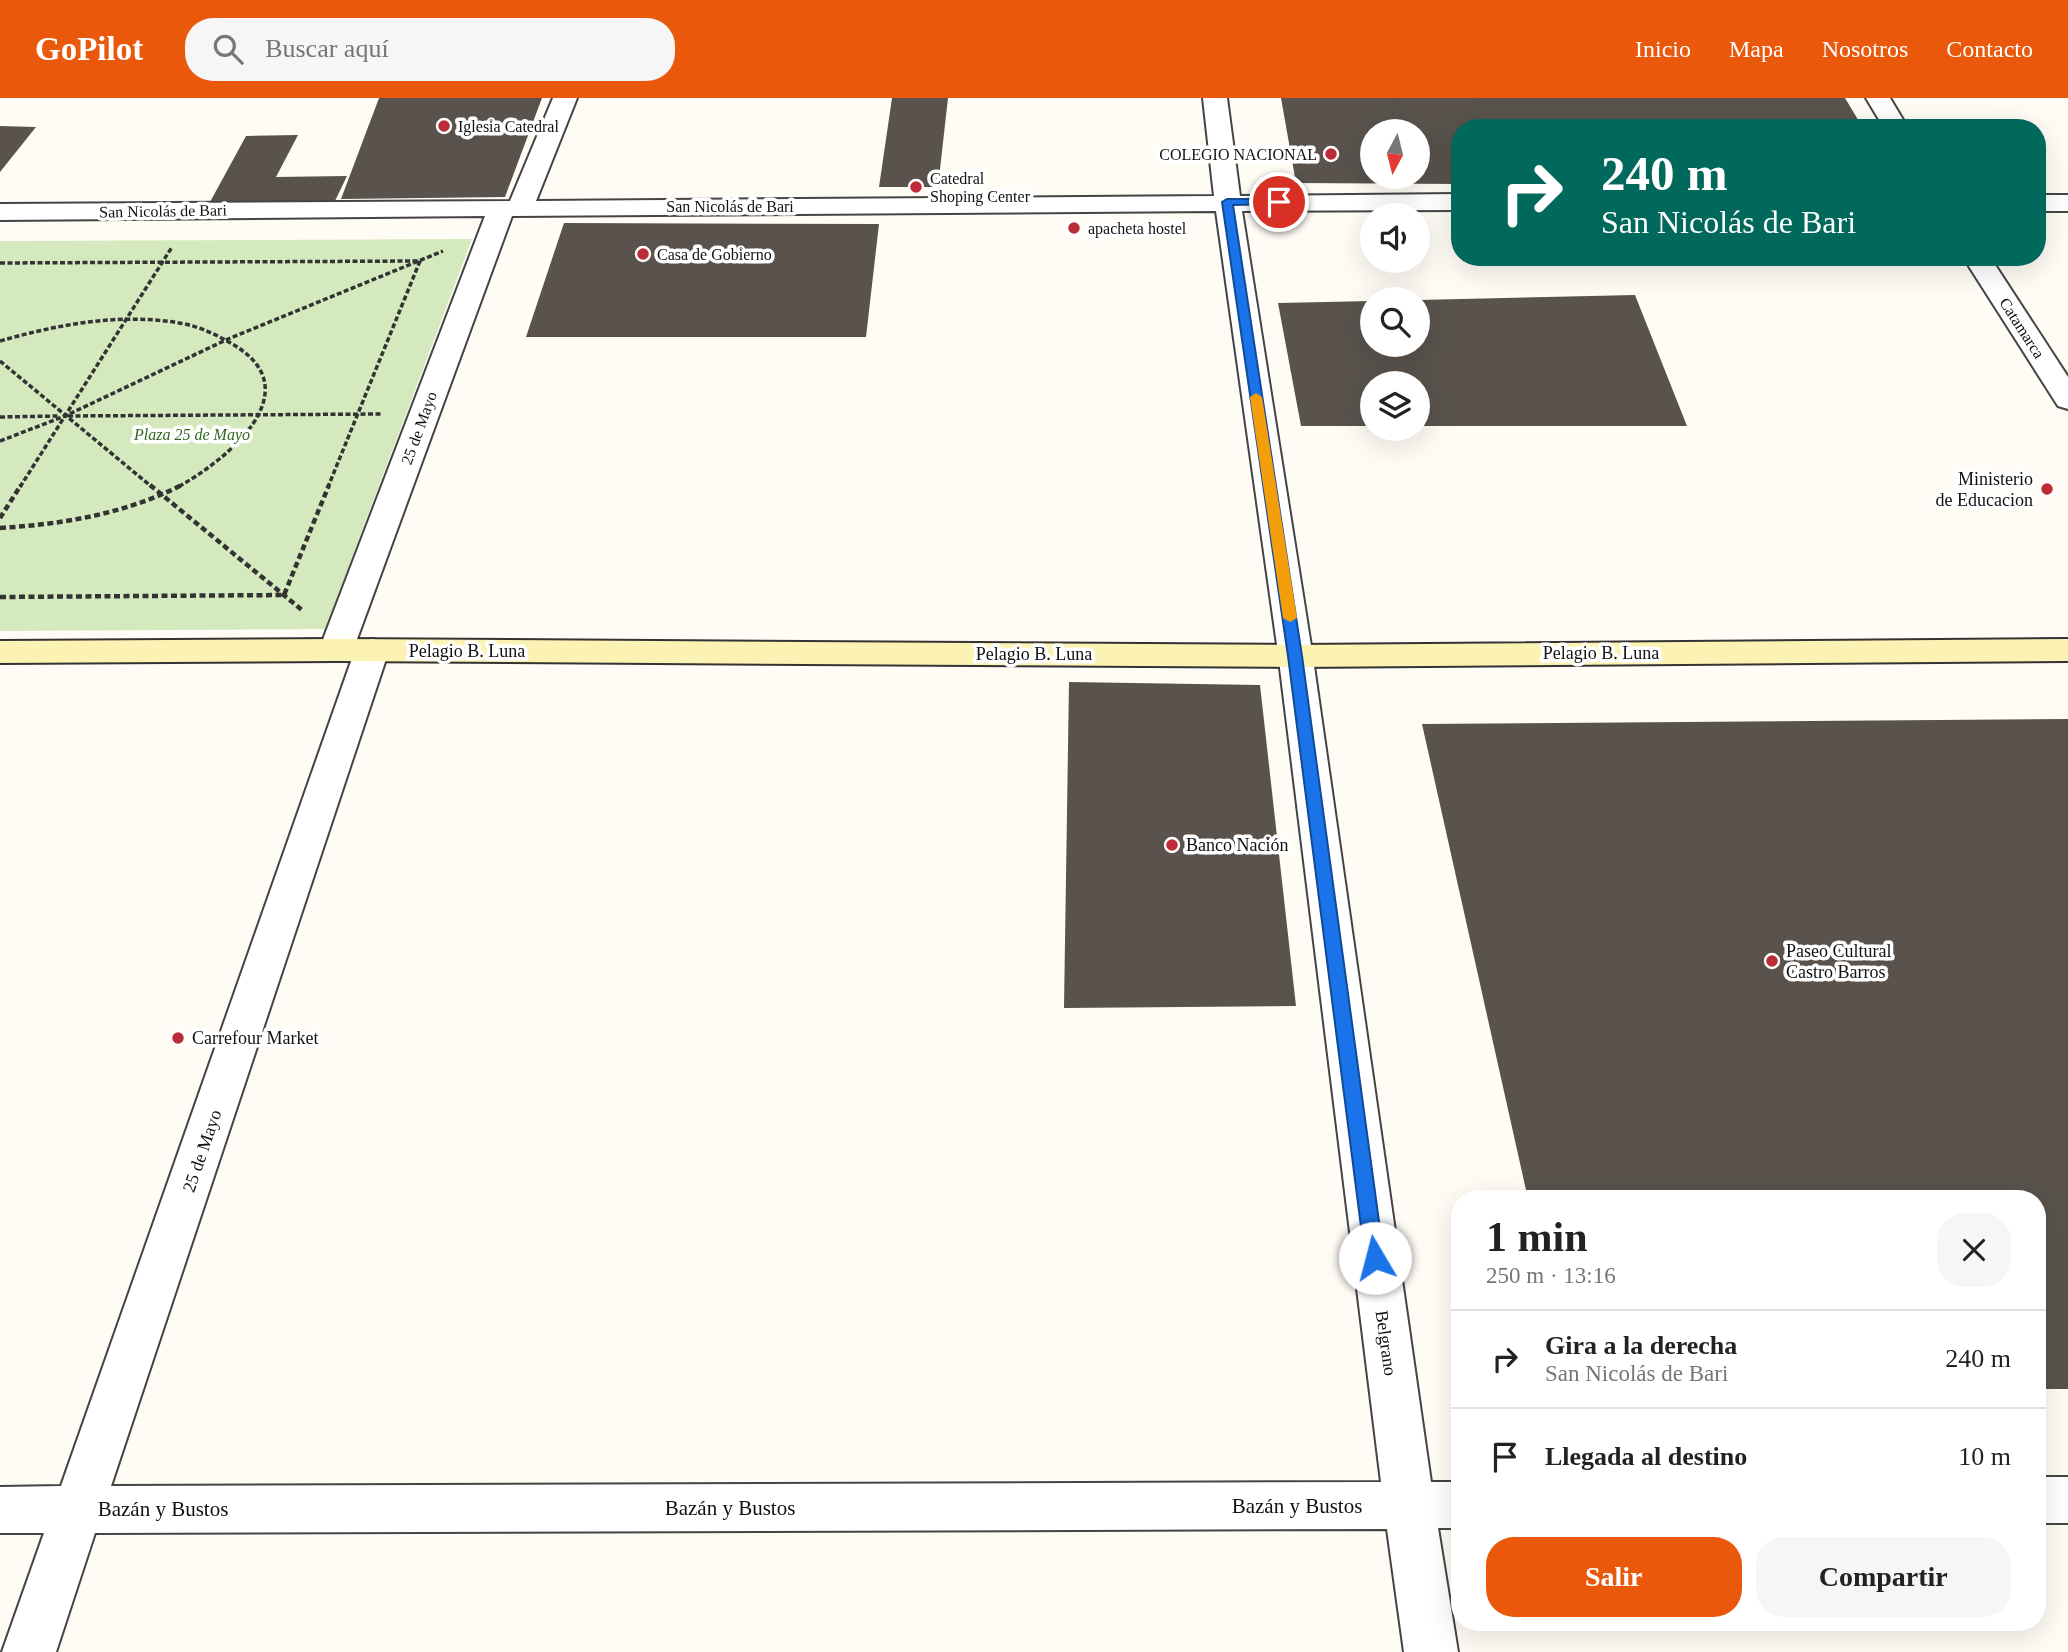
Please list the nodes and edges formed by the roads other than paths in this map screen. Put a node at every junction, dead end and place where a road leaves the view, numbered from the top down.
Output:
1 (565, 98) edge
2 (1215, 98) edge
3 (1878, 98) edge
4 (1891, 119) edge
5 (1227, 202) junction
6 (1451, 202) edge
7 (2046, 203) edge
8 (2068, 203) edge
9 (511, 207) junction
10 (0, 212) edge
11 (1982, 266) edge
12 (2068, 400) edge
13 (354, 650) junction
14 (2068, 650) edge
15 (0, 652) edge
16 (1295, 656) junction
17 (2046, 1500) edge
18 (2068, 1500) edge
19 (1451, 1505) edge
20 (1408, 1506) junction
21 (80, 1509) junction
22 (0, 1510) edge
23 (29, 1652) edge
24 (1430, 1652) edge

1 - 9 street, 25 de Mayo
2 - 5 street, Belgrano
3 - 4 street
5 - 6 street, San Nicolás de Bari
5 - 9 street, San Nicolás de Bari
5 - 16 street, Belgrano
7 - 8 street
9 - 10 street, San Nicolás de Bari
9 - 13 street, 25 de Mayo
11 - 12 street, Catamarca
13 - 15 street, Pelagio B. Luna
13 - 16 street, Pelagio B. Luna
13 - 21 street, 25 de Mayo
14 - 16 street, Pelagio B. Luna
16 - 20 street, Belgrano
17 - 18 street
19 - 20 street, Bazán y Bustos
20 - 21 street, Bazán y Bustos
20 - 24 street, Belgrano
21 - 22 street, Bazán y Bustos
21 - 23 street, 25 de Mayo

